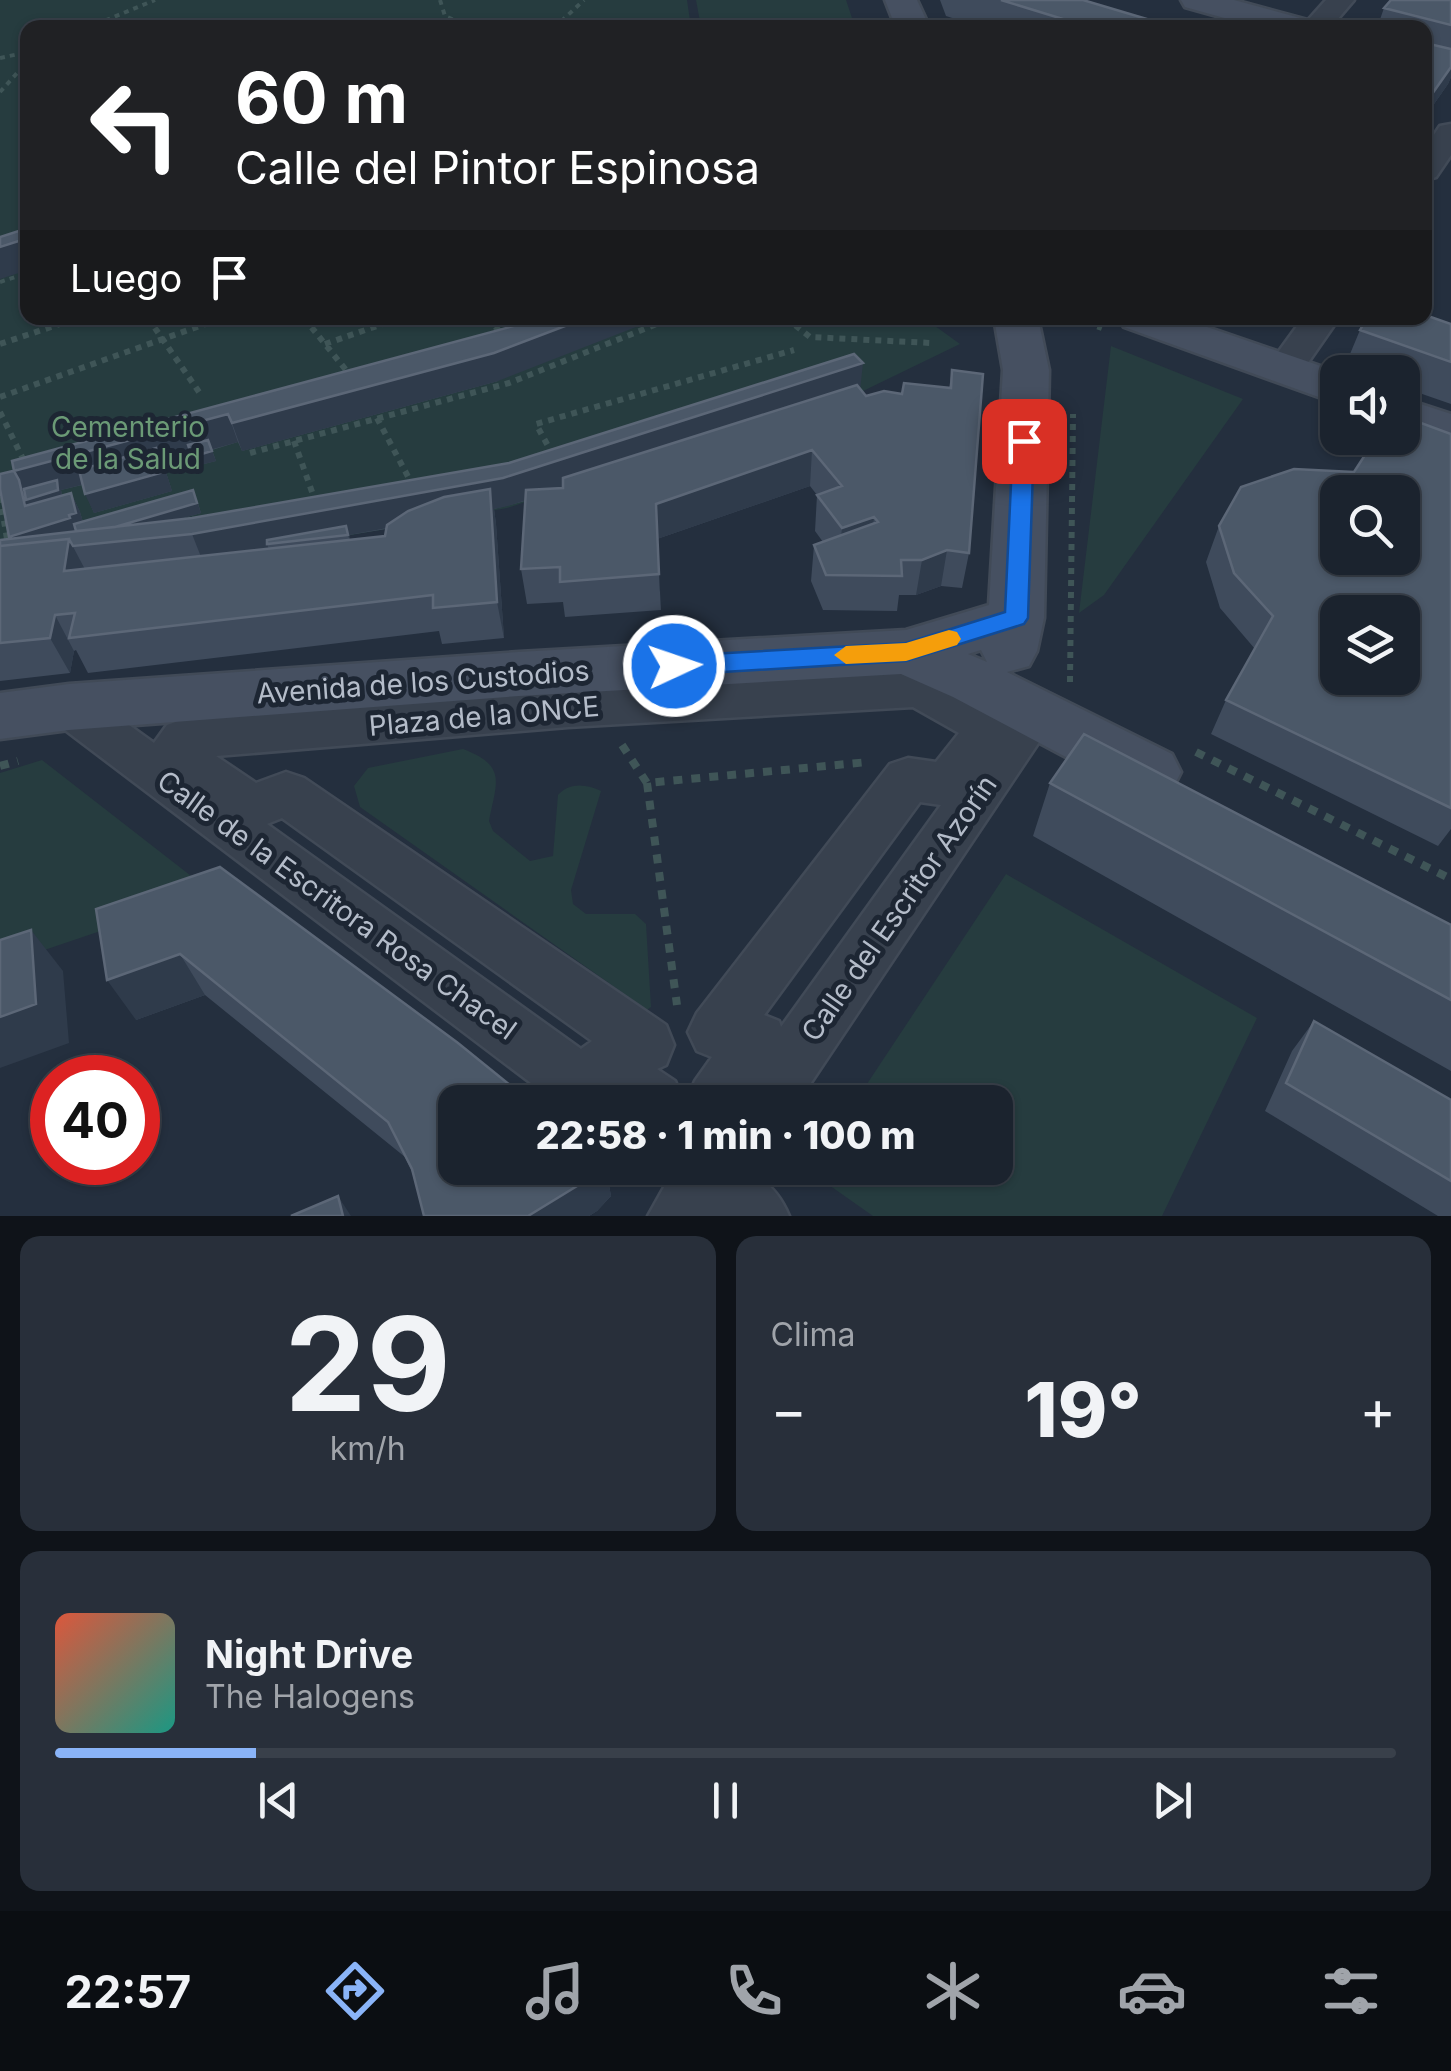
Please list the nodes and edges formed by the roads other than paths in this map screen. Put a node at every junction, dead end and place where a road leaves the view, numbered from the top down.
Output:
1 (1198, 0) edge
2 (1340, 0) edge
3 (1270, 20) edge
4 (1321, 20) edge
5 (1451, 133) edge
6 (1432, 160) edge
7 (1017, 325) edge
8 (1160, 325) edge
9 (1316, 325) edge
10 (1285, 368) junction
11 (1320, 381) edge
12 (1420, 420) edge
13 (1451, 432) edge
14 (1016, 618) junction
15 (906, 652) junction
16 (69, 707) junction
17 (1034, 712) junction
18 (0, 716) edge
19 (1199, 775) road end
20 (581, 1085) edge
21 (630, 1085) edge
22 (728, 1085) edge
23 (774, 1085) edge
24 (703, 1185) edge
25 (757, 1216) edge

1 - 3 street
2 - 4 street
5 - 6 street
7 - 14 street
8 - 10 street
9 - 10 street
10 - 11 street
12 - 13 street
14 - 15 street, Avenida de los Custodios
14 - 17 street
15 - 16 street, Avenida de los Custodios
15 - 17 street, Avenida de los Custodios
16 - 18 street, Avenida de los Custodios
16 - 20 street, Calle de la Escritora Rosa Chacel
17 - 19 street, Avenida de los Custodios
17 - 23 street, Calle del Escritor Azorín
21 - 22 street, Plaza de la ONCE
24 - 25 street

